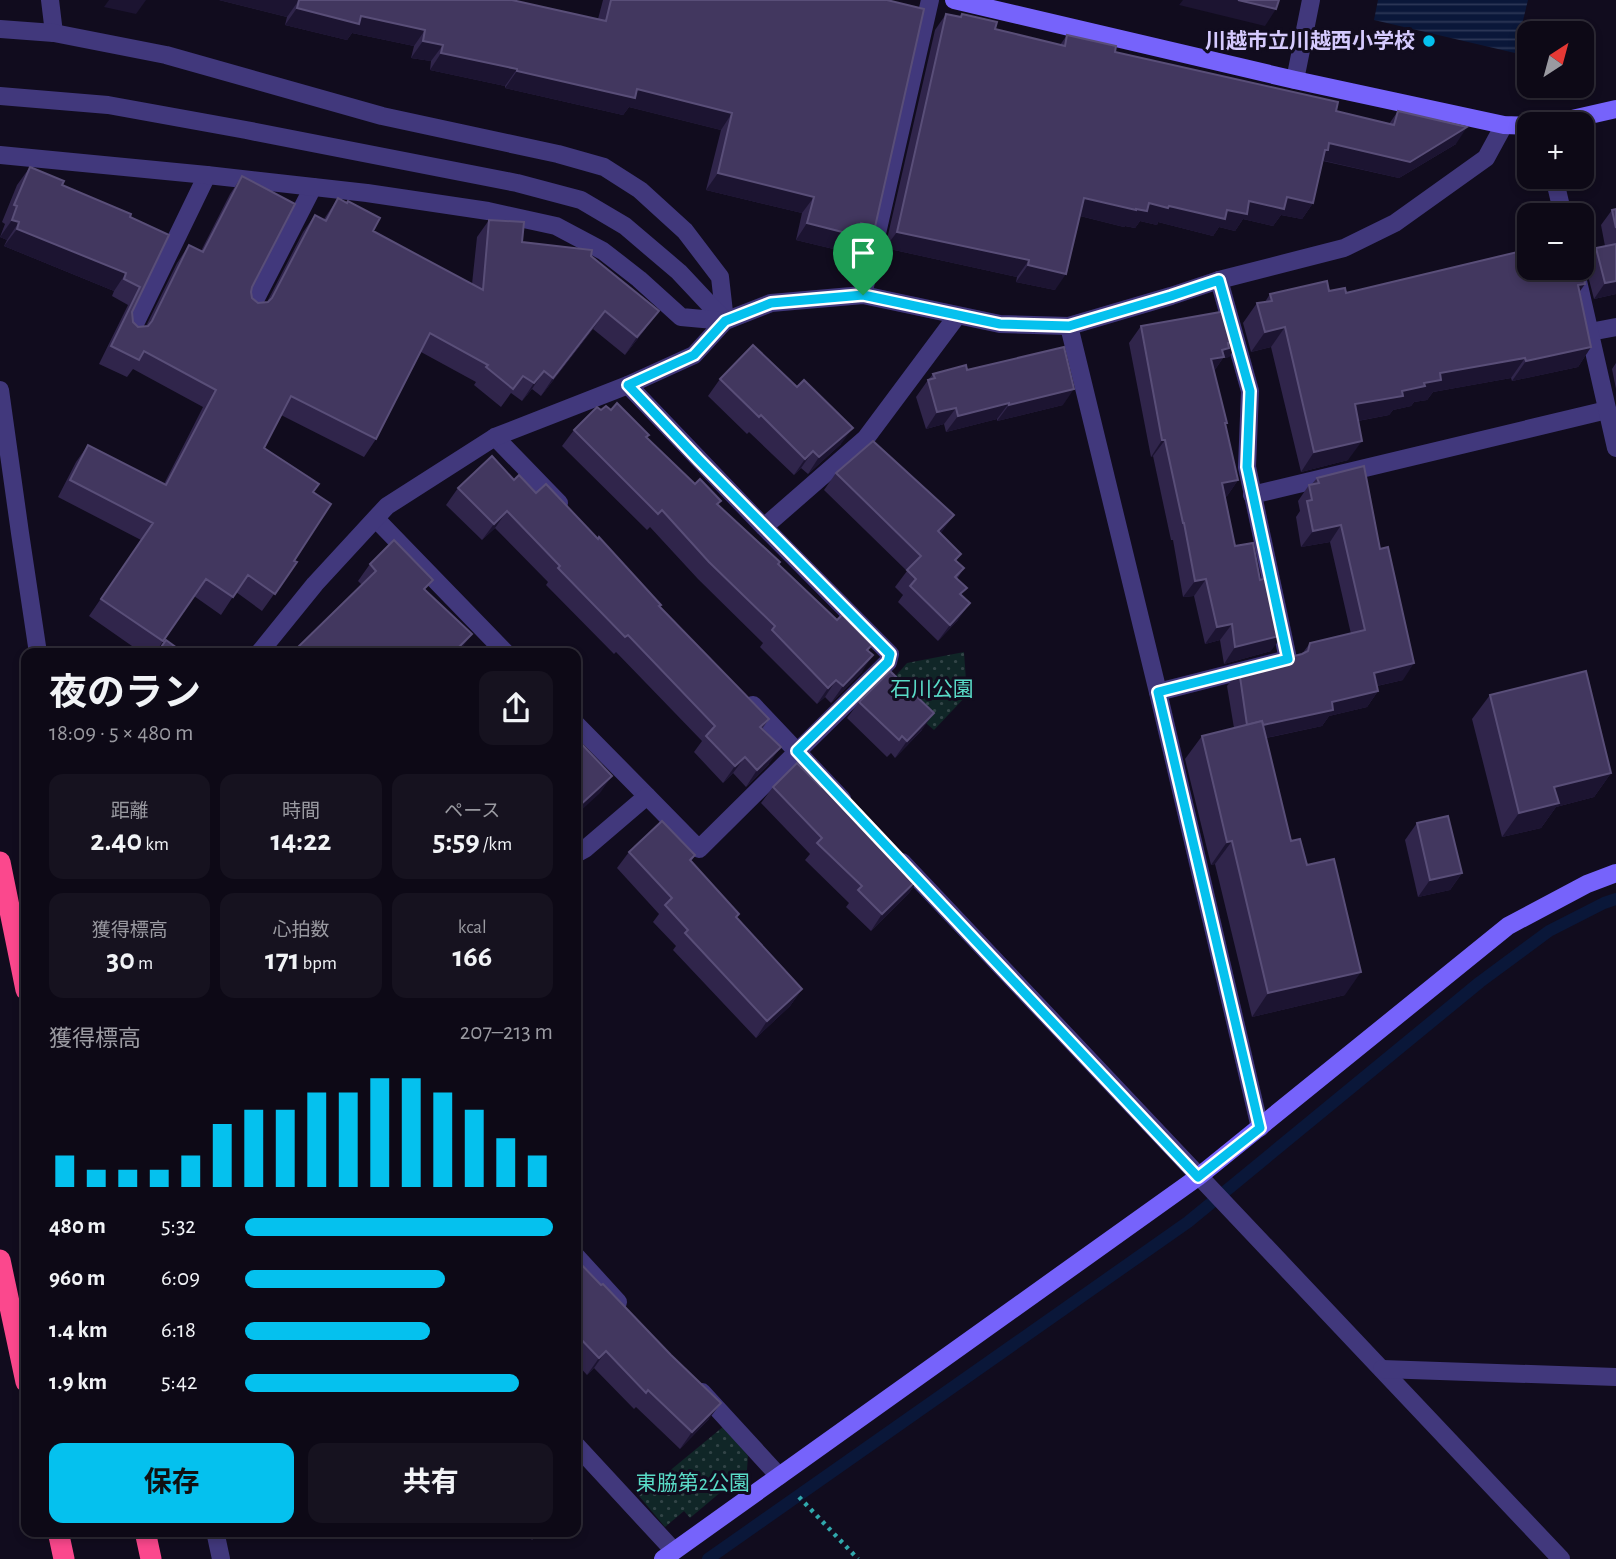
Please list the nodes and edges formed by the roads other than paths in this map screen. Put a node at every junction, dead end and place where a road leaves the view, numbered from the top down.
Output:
1 (50, 0) edge
2 (930, 0) edge
3 (954, 0) edge
4 (1311, 0) edge
5 (0, 29) edge
6 (54, 33) junction
7 (1295, 80) junction
8 (0, 96) edge
9 (1616, 109) edge
10 (1594, 114) edge
11 (1504, 125) junction
12 (1517, 126) edge
13 (0, 155) edge
14 (207, 175) junction
15 (313, 187) junction
16 (1219, 280) junction
17 (1578, 280) edge
18 (863, 295) junction
19 (250, 310) edge
20 (957, 316) junction
21 (725, 321) junction
22 (1069, 326) junction
23 (1616, 327) edge
24 (1590, 332) junction
25 (130, 334) edge
26 (628, 385) junction
27 (0, 390) edge
28 (1607, 410) junction
29 (495, 437) junction
30 (1616, 448) edge
31 (1252, 495) junction
32 (570, 515) edge
33 (376, 519) junction
34 (764, 527) junction
35 (37, 648) edge
36 (263, 648) edge
37 (501, 648) edge
38 (740, 692) edge
39 (1158, 692) junction
40 (581, 729) edge
41 (797, 751) junction
42 (646, 796) junction
43 (854, 812) edge
44 (581, 851) edge
45 (892, 852) edge
46 (0, 862) edge
47 (1616, 873) edge
48 (21, 965) edge
49 (1260, 1128) junction
50 (1198, 1177) junction
51 (0, 1259) edge
52 (581, 1261) edge
53 (631, 1316) edge
54 (21, 1358) edge
55 (1382, 1369) junction
56 (687, 1376) edge
57 (1616, 1377) edge
58 (581, 1451) edge
59 (779, 1476) junction
60 (59, 1537) edge
61 (146, 1537) edge
62 (216, 1537) edge
63 (668, 1555) edge
64 (64, 1559) edge
65 (151, 1559) edge
66 (221, 1559) edge
67 (1561, 1559) edge

1 - 6 street
2 - 18 street
3 - 7 street
4 - 7 street
5 - 6 street
6 - 21 street
7 - 11 street
8 - 21 street
9 - 10 street
11 - 12 street
11 - 16 street
13 - 14 street
14 - 15 street
14 - 25 street
15 - 19 street
15 - 21 street
16 - 22 street
16 - 31 street
17 - 24 street
18 - 20 street
18 - 21 street
20 - 22 street
20 - 34 street
21 - 26 street
22 - 39 street
23 - 24 street
24 - 28 street
26 - 29 street
26 - 34 street
27 - 35 street
28 - 30 street
28 - 31 street
29 - 32 street
29 - 33 street
31 - 39 street
33 - 36 street
33 - 37 street
34 - 41 street
38 - 41 street
39 - 49 street
40 - 42 street
41 - 42 street
41 - 43 street
42 - 44 street
45 - 50 street
46 - 48 highway
47 - 49 street
49 - 50 street
50 - 55 street
50 - 59 street
51 - 54 highway
52 - 53 street
55 - 57 street
55 - 67 street
56 - 59 street
58 - 63 street
59 - 63 street
60 - 64 highway
61 - 65 highway
62 - 66 street

